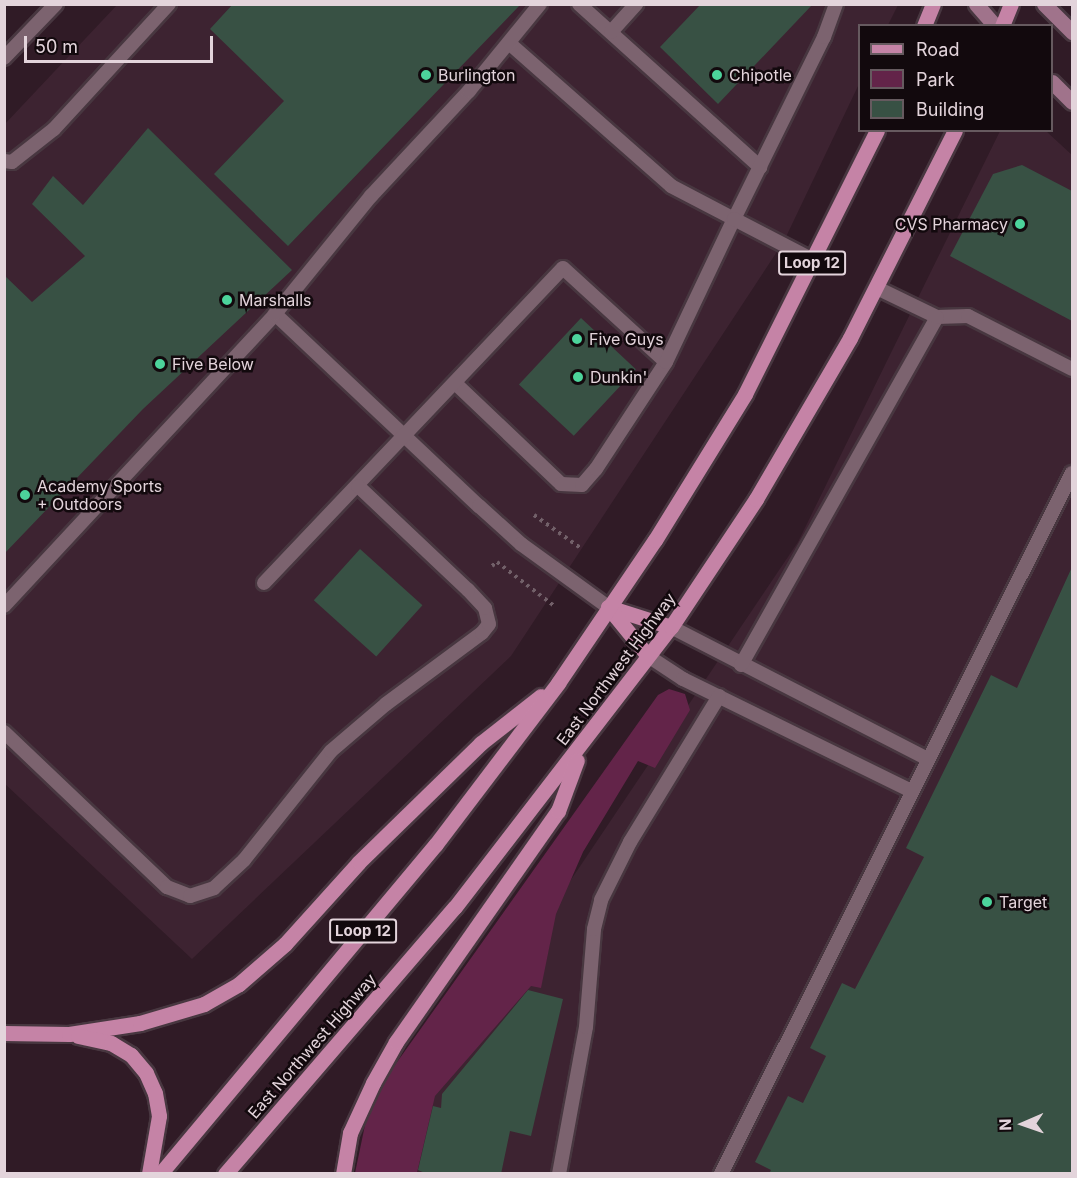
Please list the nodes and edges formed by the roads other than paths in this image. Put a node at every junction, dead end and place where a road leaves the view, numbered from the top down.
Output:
1 (56, 4) edge
2 (169, 4) edge
3 (540, 4) edge
4 (579, 4) edge
5 (636, 4) edge
6 (836, 4) edge
7 (933, 4) edge
8 (976, 4) edge
9 (1011, 4) edge
10 (1044, 4) edge
11 (925, 24) edge
12 (993, 24) edge
13 (1003, 24) edge
14 (610, 32) junction
15 (1072, 32) edge
16 (509, 43) junction
17 (4, 58) edge
18 (1053, 83) edge
19 (1072, 102) edge
20 (876, 132) edge
21 (954, 132) edge
22 (4, 161) edge
23 (760, 167) junction
24 (734, 219) junction
25 (813, 260) junction
26 (877, 288) junction
27 (275, 314) junction
28 (937, 317) junction
29 (666, 362) junction
30 (1072, 369) edge
31 (455, 383) junction
32 (407, 437) junction
33 (1072, 473) edge
34 (358, 486) junction
35 (264, 584) dead end
36 (4, 606) edge
37 (608, 607) junction
38 (671, 627) junction
39 (648, 656) junction
40 (741, 665) junction
41 (558, 683) junction
42 (719, 696) junction
43 (4, 732) edge
44 (582, 745) junction
45 (928, 759) junction
46 (912, 792) junction
47 (4, 1033) edge
48 (69, 1034) junction
49 (149, 1173) edge
50 (160, 1173) edge
51 (225, 1173) edge
52 (343, 1173) edge
53 (559, 1173) edge
54 (721, 1173) edge

1 - 17 lane
2 - 22 lane
3 - 16 lane
4 - 14 lane
5 - 14 lane
6 - 23 lane
7 - 11 main road
8 - 12 main road
9 - 13 main road
10 - 15 main road
14 - 23 lane
16 - 24 lane
16 - 27 lane
18 - 19 main road
20 - 25 main road, East Northwest Highway / Loop 12
21 - 26 main road, East Northwest Highway / Loop 12
23 - 24 lane
24 - 25 lane
24 - 29 lane
25 - 37 main road, East Northwest Highway / Loop 12
26 - 28 lane
26 - 38 main road, East Northwest Highway / Loop 12
27 - 32 lane
27 - 36 lane
28 - 30 lane
28 - 40 lane
29 - 31 lane
29 - 31 lane
31 - 32 lane
32 - 34 lane
32 - 37 lane
33 - 45 lane
34 - 35 lane
34 - 43 lane
37 - 38 main road
37 - 39 main road
37 - 41 main road, East Northwest Highway / Loop 12
38 - 39 main road, East Northwest Highway / Loop 12
38 - 40 lane
39 - 42 lane
39 - 44 main road, East Northwest Highway / Loop 12
40 - 45 lane
41 - 48 main road
41 - 50 main road, East Northwest Highway / Loop 12
42 - 46 lane
42 - 53 lane
44 - 51 main road, East Northwest Highway / Loop 12
44 - 52 main road
45 - 46 lane
46 - 54 lane
47 - 48 main road
48 - 49 main road

